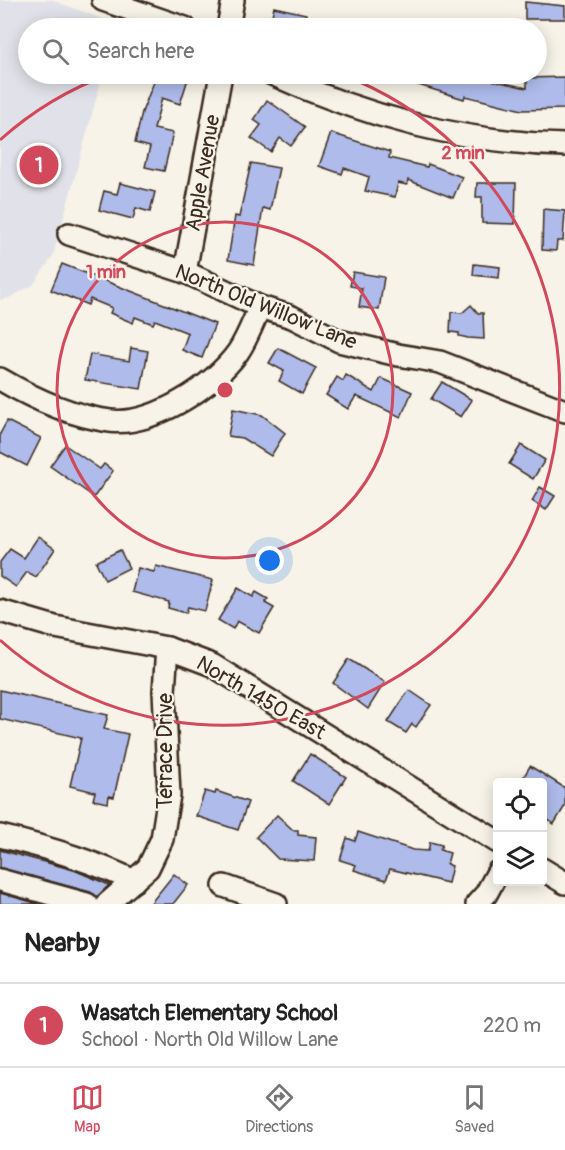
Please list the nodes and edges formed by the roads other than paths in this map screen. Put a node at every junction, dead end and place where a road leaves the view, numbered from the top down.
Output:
1 (103, 0) edge
2 (233, 0) edge
3 (156, 18) edge
4 (230, 18) edge
5 (219, 84) edge
6 (294, 84) edge
7 (565, 146) edge
8 (69, 234) dead end
9 (185, 272) junction
10 (260, 307) junction
11 (0, 379) edge
12 (565, 411) edge
13 (0, 611) edge
14 (167, 648) junction
15 (0, 836) edge
16 (493, 839) edge
17 (547, 872) edge
18 (0, 880) edge
19 (493, 880) edge
20 (134, 881) junction
21 (565, 883) edge
22 (224, 886) dead end
23 (87, 904) edge
24 (108, 904) edge
25 (276, 904) edge
26 (477, 904) edge

1 - 3 street
2 - 4 street
5 - 9 street, Apple Avenue
6 - 7 street
8 - 9 street, North Old Willow Lane
9 - 10 street, North Old Willow Lane
10 - 11 street
10 - 12 street, North Old Willow Lane
13 - 14 street, North 1450 East
14 - 16 street, North 1450 East
14 - 20 street, Terrace Drive
15 - 20 street
17 - 21 street
18 - 23 street
19 - 26 street
20 - 24 street, Terrace Drive
22 - 25 street

